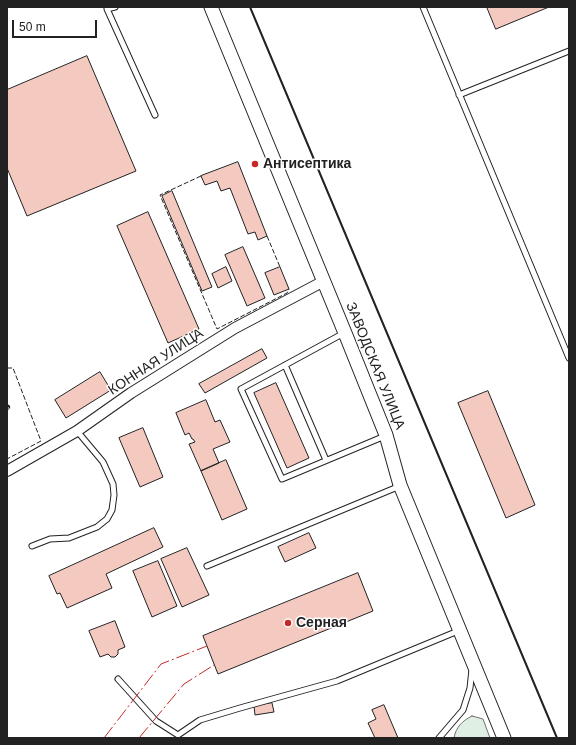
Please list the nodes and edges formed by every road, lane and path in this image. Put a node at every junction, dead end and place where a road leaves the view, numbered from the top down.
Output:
1 (115, 7) edge
2 (211, 7) edge
3 (423, 7) edge
4 (569, 51) edge
5 (459, 95) junction
6 (155, 115) dead end
7 (324, 281) junction
8 (345, 333) junction
9 (569, 358) edge
10 (285, 365) junction
11 (77, 431) junction
12 (386, 435) junction
13 (326, 460) junction
14 (7, 471) edge
15 (400, 485) junction
16 (32, 546) dead end
17 (206, 566) dead end
18 (459, 630) junction
19 (473, 664) junction
20 (118, 679) dead end
21 (177, 736) edge
22 (439, 738) edge
23 (504, 738) edge

1 - 6 lane
2 - 7 street, ЗАВОДСКАЯ УЛИЦА
3 - 5 lane
4 - 5 lane
5 - 9 lane
7 - 8 street, ЗАВОДСКАЯ УЛИЦА
7 - 11 street, КОННАЯ УЛИЦА
8 - 10 lane
8 - 12 street, ЗАВОДСКАЯ УЛИЦА
10 - 13 lane
10 - 13 lane
11 - 14 street, КОННАЯ УЛИЦА
11 - 16 lane
12 - 13 lane
12 - 15 street, ЗАВОДСКАЯ УЛИЦА
15 - 17 lane
15 - 18 street, ЗАВОДСКАЯ УЛИЦА
18 - 19 street, ЗАВОДСКАЯ УЛИЦА
18 - 21 lane
19 - 22 lane
19 - 23 street, ЗАВОДСКАЯ УЛИЦА
20 - 21 lane

